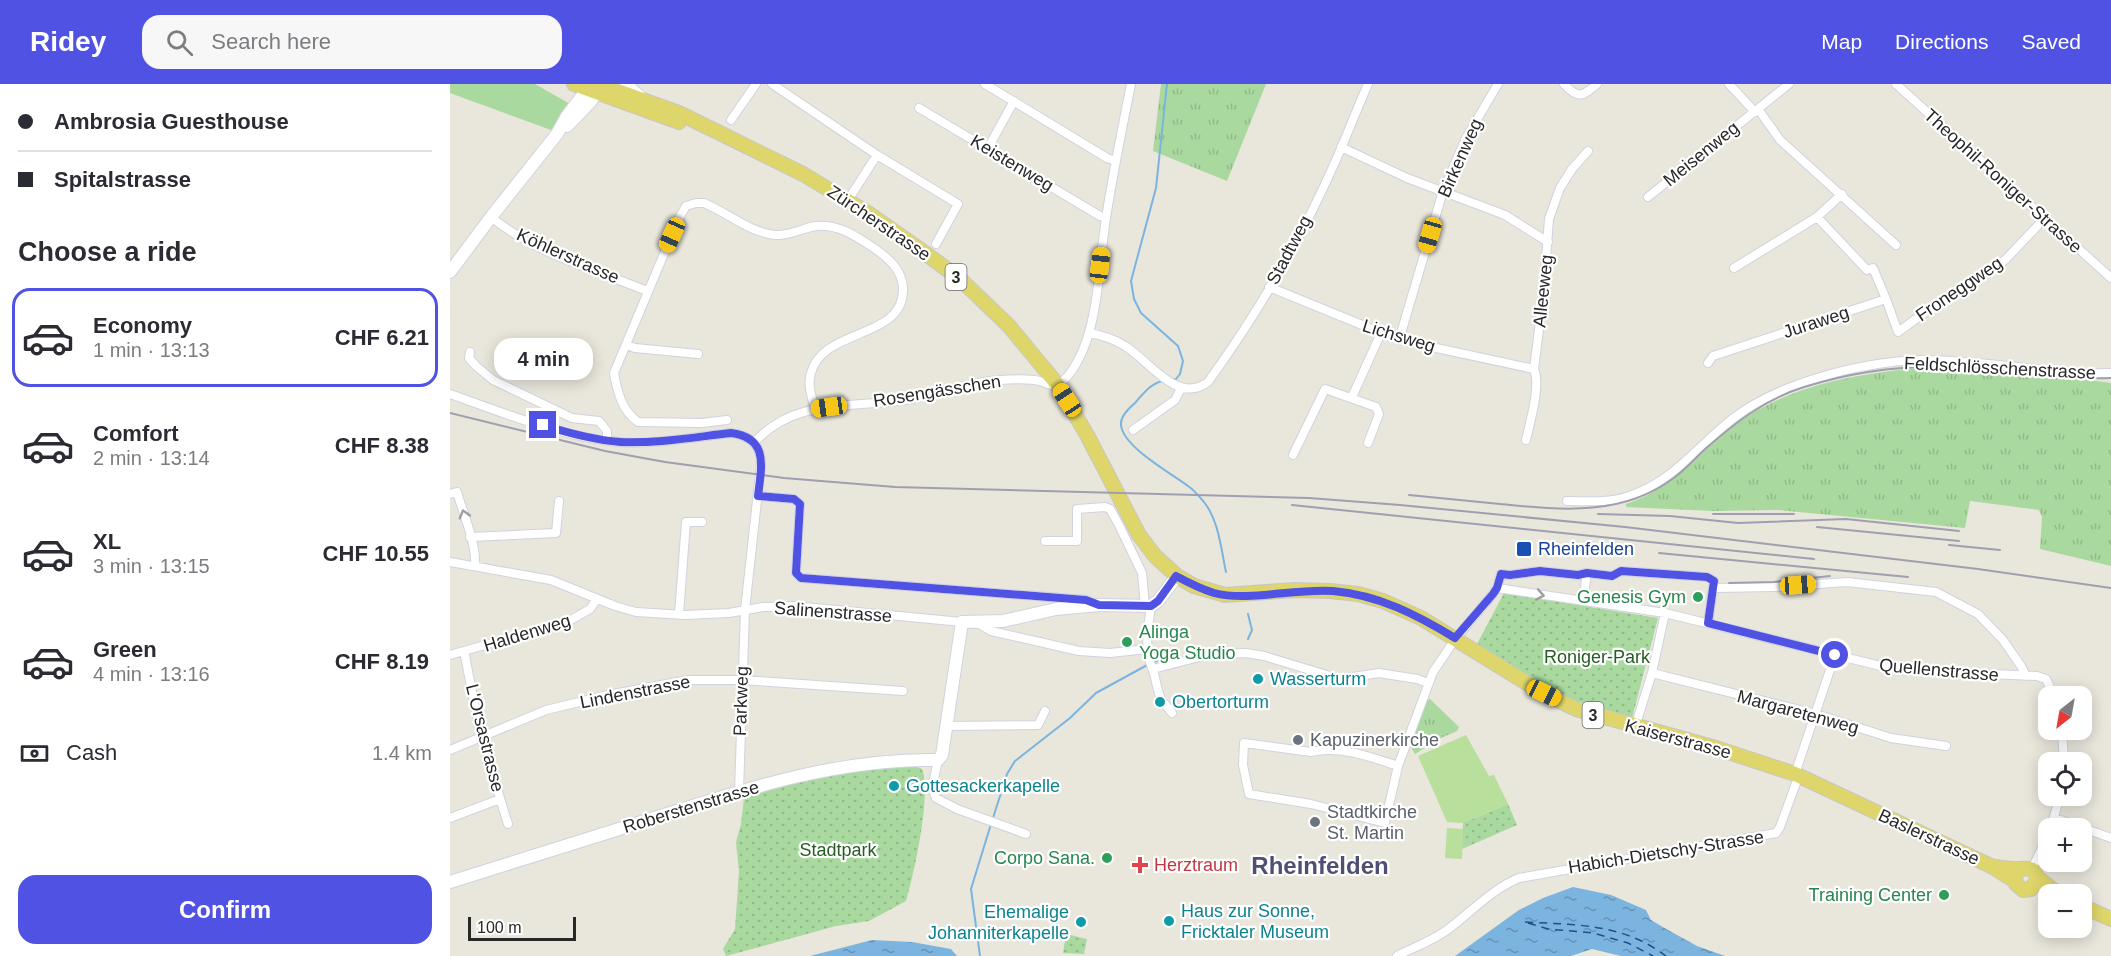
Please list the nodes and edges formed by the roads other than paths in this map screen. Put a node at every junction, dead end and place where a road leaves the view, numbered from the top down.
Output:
1 (574, 84) edge
2 (626, 84) edge
3 (756, 84) edge
4 (772, 84) edge
5 (984, 84) edge
6 (1131, 84) edge
7 (1368, 84) edge
8 (1498, 84) edge
9 (1564, 84) edge
10 (1596, 84) edge
11 (1729, 84) edge
12 (1789, 84) edge
13 (1896, 84) edge
14 (596, 87) edge
15 (642, 98) junction
16 (1014, 101) junction
17 (919, 108) dead end
18 (1756, 110) junction
19 (731, 120) dead end
20 (707, 128) junction
21 (1341, 147) junction
22 (988, 148) junction
23 (1588, 151) dead end
24 (877, 155) junction
25 (1116, 161) junction
26 (1443, 191) junction
27 (1842, 194) junction
28 (1648, 197) dead end
29 (848, 200) junction
30 (490, 217) junction
31 (1817, 217) junction
32 (1106, 218) junction
33 (2044, 219) junction
34 (1548, 242) junction
35 (936, 244) dead end
36 (1896, 245) dead end
37 (1734, 268) dead end
38 (450, 272) edge
39 (2111, 278) edge
40 (1269, 287) junction
41 (647, 291) junction
42 (1886, 299) junction
43 (1089, 333) junction
44 (1381, 333) junction
45 (1399, 340) junction
46 (626, 345) junction
47 (470, 351) dead end
48 (698, 354) dead end
49 (1710, 360) dead end
50 (1534, 369) junction
51 (2111, 373) edge
52 (1057, 384) junction
53 (1177, 387) junction
54 (450, 394) edge
55 (1352, 398) junction
56 (815, 409) junction
57 (727, 420) dead end
58 (1133, 430) dead end
59 (607, 440) junction
60 (1526, 440) dead end
61 (1368, 442) dead end
62 (754, 443) junction
63 (1293, 455) dead end
64 (450, 494) edge
65 (758, 496) junction
66 (559, 501) dead end
67 (1567, 501) dead end
68 (702, 522) dead end
69 (1139, 535) joint
70 (470, 537) junction
71 (1045, 541) dead end
72 (450, 562) edge
73 (475, 566) junction
74 (1587, 573) junction
75 (1176, 576) junction
76 (1497, 588) junction
77 (1714, 588) junction
78 (597, 599) junction
79 (1583, 601) junction
80 (1099, 605) junction
81 (1148, 606) junction
82 (745, 610) junction
83 (1665, 613) junction
84 (679, 614) junction
85 (962, 622) junction
86 (976, 622) junction
87 (1708, 623) junction
88 (1455, 638) junction
89 (464, 651) junction
90 (450, 655) edge
91 (1835, 655) junction
92 (1150, 661) junction
93 (1652, 673) junction
94 (2026, 676) junction
95 (742, 680) junction
96 (1428, 683) junction
97 (2049, 686) edge
98 (903, 691) dead end
99 (1044, 711) dead end
100 (1172, 713) dead end
101 (1816, 714) junction
102 (947, 726) junction
103 (1635, 727) junction
104 (481, 737) junction
105 (1946, 746) dead end
106 (450, 750) edge
107 (938, 760) junction
108 (1398, 766) junction
109 (1797, 774) junction
110 (739, 792) junction
111 (500, 799) junction
112 (2058, 806) edge
113 (1865, 807) joint
114 (450, 818) edge
115 (2055, 818) edge
116 (508, 824) dead end
117 (2092, 831) edge
118 (1026, 834) dead end
119 (2111, 838) edge
120 (2038, 855) edge
121 (2027, 877) junction
122 (450, 882) edge
123 (2039, 884) edge
124 (2092, 910) edge
125 (2111, 919) edge
126 (1397, 956) edge

1 - 14 main road, Zürcherstrasse / 3
2 - 15 street
3 - 19 street
4 - 24 street
5 - 16 street
6 - 25 street
7 - 21 street, Stadtweg
8 - 26 street, Birkenweg
9 - 10 street
11 - 18 street, Meisenweg
12 - 18 street, Meisenweg
13 - 33 street, Theophil-Roniger-Strasse
14 - 15 main road, Zürcherstrasse / 3
14 - 20 main road, Zürcherstrasse / 3
14 - 30 street
15 - 20 main road, Zürcherstrasse / 3
16 - 22 street
16 - 25 street
17 - 22 street, Keistenweg
18 - 27 street
18 - 28 street, Meisenweg
20 - 29 main road, Zürcherstrasse / 3
21 - 26 street
21 - 40 street, Stadtweg
22 - 32 street, Keistenweg
23 - 34 street, Alleeweg
24 - 29 street
24 - 35 street
25 - 32 street
26 - 34 street
26 - 45 street, Birkenweg
27 - 31 street
27 - 36 street
29 - 52 main road, Zürcherstrasse / 3
30 - 38 street
30 - 41 street, Köhlerstrasse
31 - 37 street
31 - 42 street
32 - 43 street
33 - 39 street, Theophil-Roniger-Strasse
33 - 42 street, Froneggweg
34 - 50 street, Alleeweg
40 - 44 street, Lichsweg
40 - 53 street, Stadtweg
41 - 46 street
41 - 56 street
42 - 49 street, Juraweg
43 - 52 street
43 - 53 street
44 - 45 street, Lichsweg
44 - 55 street
45 - 50 street, Lichsweg
46 - 48 street
46 - 57 street
47 - 59 street
50 - 60 street, Alleeweg
51 - 67 street, Feldschlösschenstrasse
52 - 56 street, Rosengässchen
52 - 69 main road, Zürcherstrasse / 3
53 - 58 street
54 - 59 street
55 - 61 street
55 - 63 street
56 - 62 street, Rosengässchen
59 - 62 street
62 - 65 street, Parkweg
70 -> 64 street
65 - 80 street
65 - 82 street, Parkweg
66 - 70 street
68 - 84 street
69 - 75 main road, Kaiserstrasse / 3
70 - 73 street
71 - 81 street
72 - 73 street, Salinenstrasse
73 - 78 street, Salinenstrasse
74 - 76 street
74 - 77 street
74 - 79 street
75 - 81 street
75 - 88 main road, Kaiserstrasse / 3
76 -> 79 street, Quellenstrasse
76 - 88 street
77 - 87 street
77 - 94 street
78 - 84 street, Salinenstrasse
78 - 89 street, Haldenweg
79 - 83 street, Quellenstrasse
80 - 81 street, Salinenstrasse
80 - 86 street, Salinenstrasse
81 - 92 street
82 - 84 street, Salinenstrasse
82 - 85 street, Salinenstrasse
82 - 95 street, Parkweg
83 - 87 street, Quellenstrasse
83 - 93 street
85 - 86 street, Salinenstrasse
85 - 102 street
86 - 92 street
87 - 91 street, Quellenstrasse
88 - 96 street
88 - 103 main road, Kaiserstrasse / 3
89 - 90 street, Haldenweg
89 - 104 street, L'Orsastrasse
91 - 94 street, Quellenstrasse
91 - 101 street, Habich-Dietschy-Strasse
92 - 96 street
92 - 100 street
93 - 101 street, Margaretenweg
93 - 103 street
94 - 97 street, Quellenstrasse
95 - 98 street, Lindenstrasse
95 - 104 street, Lindenstrasse
95 - 110 street, Parkweg
96 - 108 street
99 - 102 street
101 - 105 street, Margaretenweg
101 - 109 street, Habich-Dietschy-Strasse
102 - 107 street
103 - 109 main road, Kaiserstrasse / 3
104 - 106 street, Lindenstrasse
104 - 111 street, L'Orsastrasse
107 - 110 street, Roberstenstrasse
107 - 118 street
108 - 108 street
109 - 113 main road, Kaiserstrasse / 3
109 - 126 street, Habich-Dietschy-Strasse
110 - 122 street, Roberstenstrasse
111 - 114 street
111 - 116 street, L'Orsastrasse
112 - 115 street
113 - 121 main road, Baslerstrasse / 3
117 - 119 street
120 - 121 street
121 - 123 main road, Baslerstrasse / 3
124 - 125 main road

